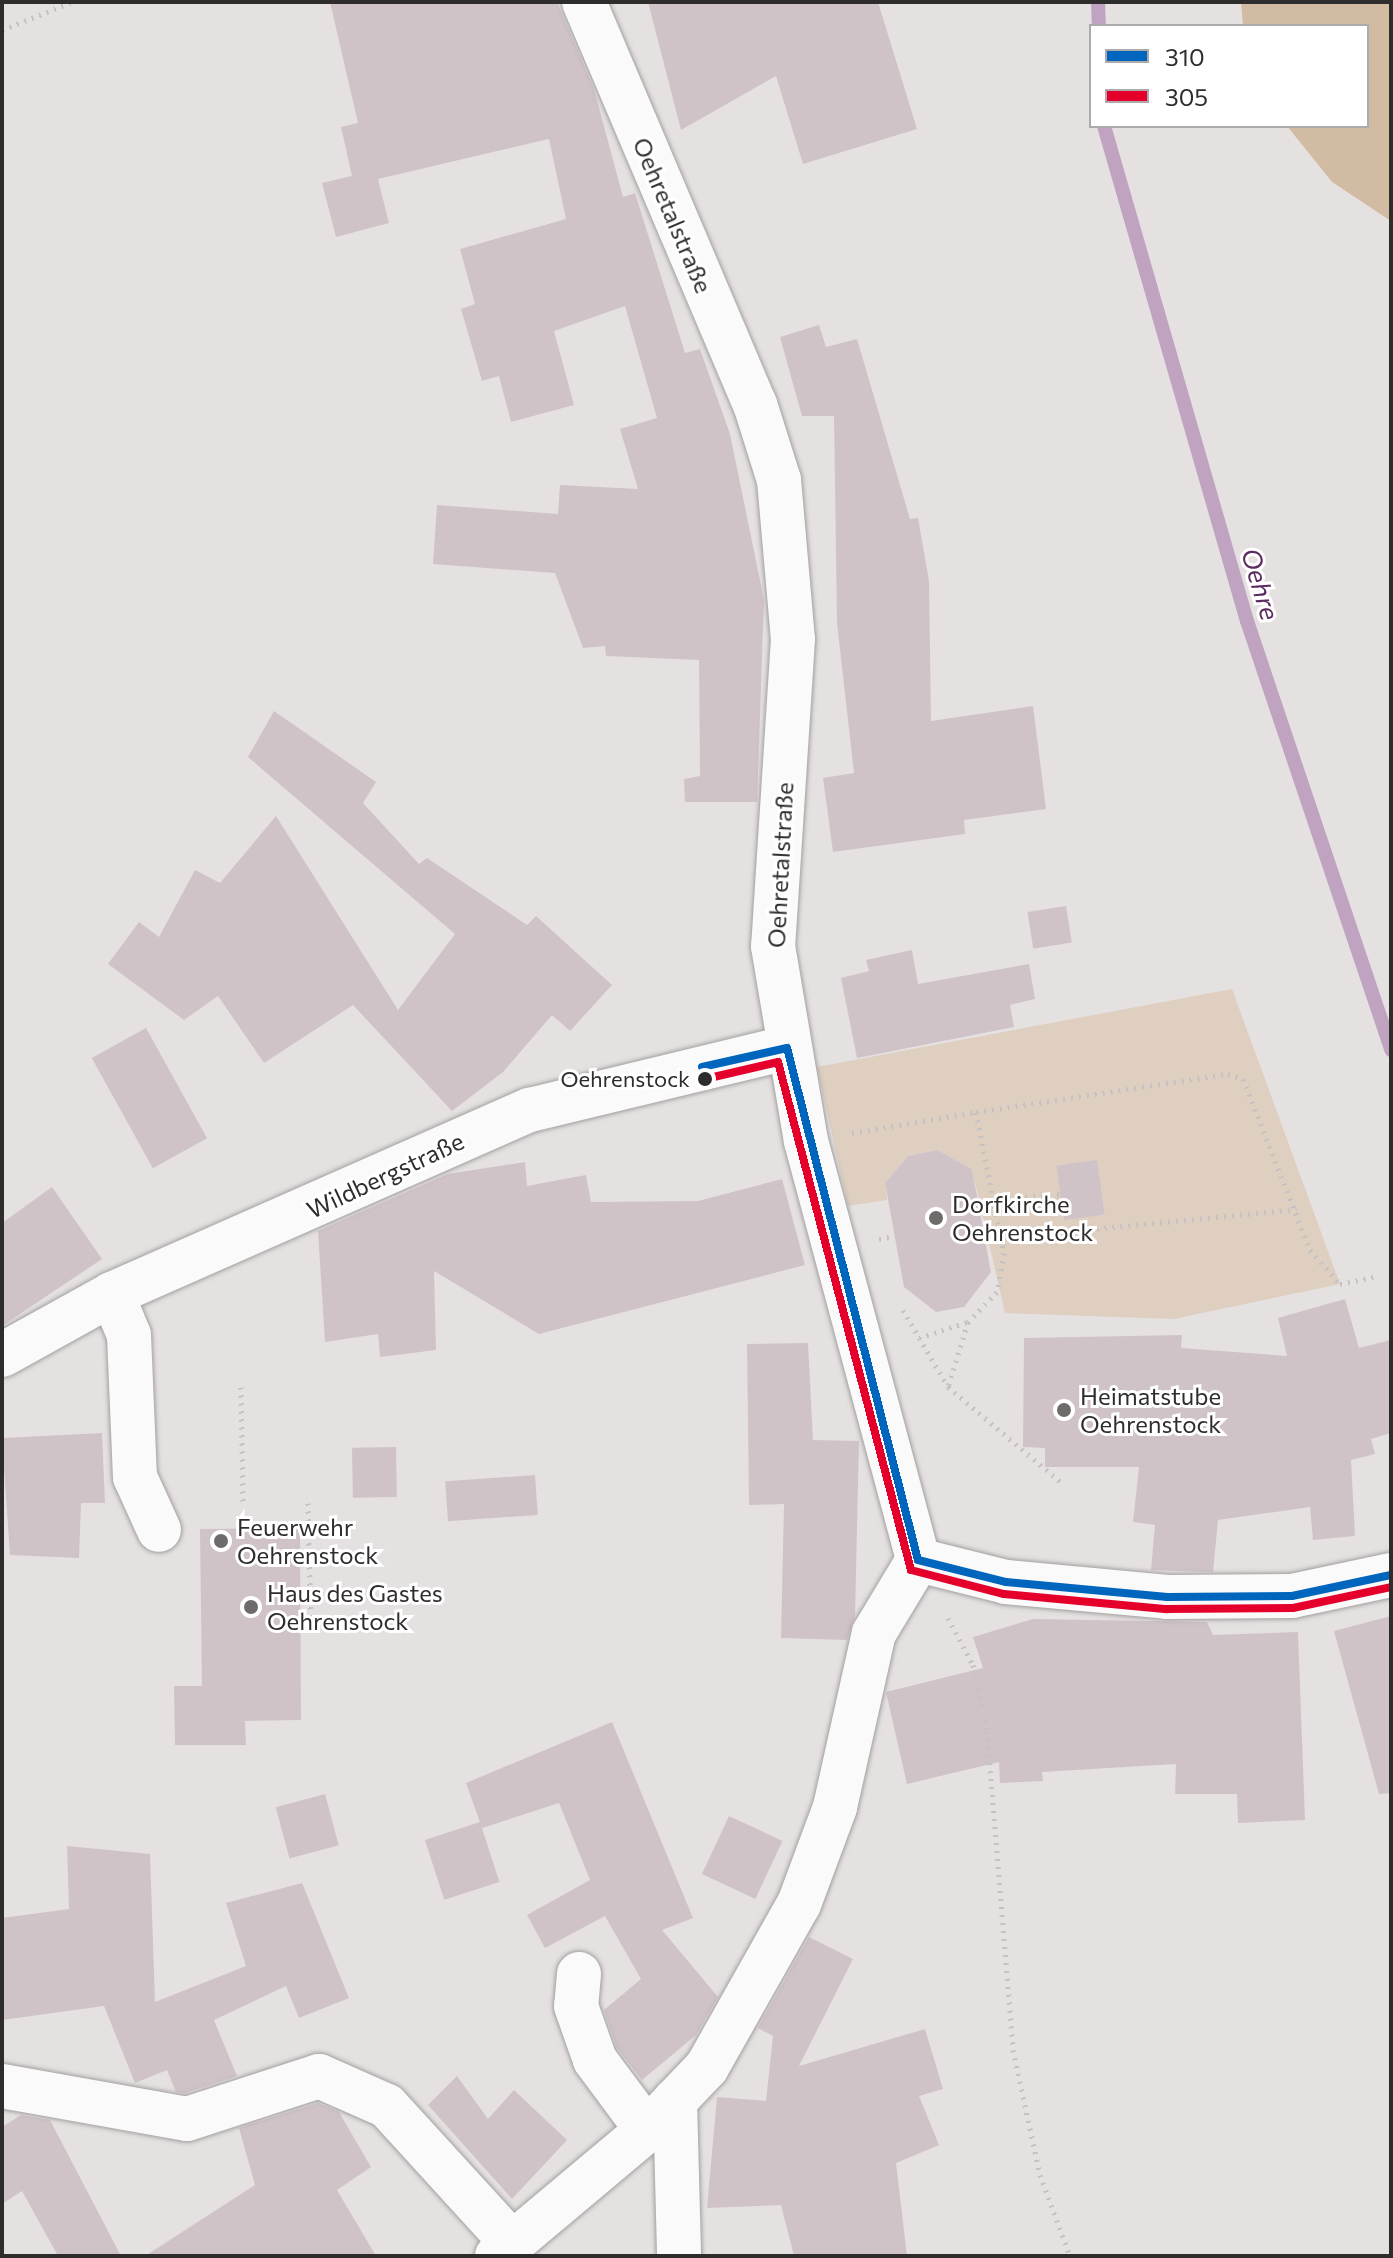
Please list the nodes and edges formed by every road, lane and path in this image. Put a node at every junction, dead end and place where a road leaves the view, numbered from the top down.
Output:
1 (72, 2) edge
2 (584, 2) edge
3 (2, 30) edge
4 (787, 1048) junction
5 (976, 1112) junction
6 (806, 1141) junction
7 (1061, 1194) dead end
8 (993, 1200) junction
9 (1297, 1209) junction
10 (1001, 1238) junction
11 (1377, 1276) dead end
12 (112, 1294) junction
13 (895, 1295) dead end
14 (968, 1322) junction
15 (919, 1338) junction
16 (2, 1355) edge
17 (241, 1387) dead end
18 (948, 1387) junction
19 (1062, 1483) dead end
20 (243, 1503) dead end
21 (308, 1503) dead end
22 (159, 1530) dead end
23 (918, 1560) junction
24 (1391, 1575) edge
25 (311, 1625) dead end
26 (579, 1974) dead end
27 (2, 2086) edge
28 (661, 2115) junction
29 (505, 2250) edge
30 (679, 2256) edge
31 (1070, 2256) edge

1 - 3 path
2 - 4 street, Oehretalstraße
4 - 6 street, Oehretalstraße
4 - 12 street, Wildbergstraße
5 - 6 path
5 - 8 path
5 - 9 path
6 - 23 street, Oehretalstraße
7 - 8 path
8 - 10 path
9 - 10 path
9 - 11 path
10 - 14 path
12 - 16 street, Wildbergstraße
12 - 22 street
13 - 15 path
14 - 15 path
14 - 18 path
15 - 18 path
17 - 20 path
18 - 19 path
21 - 25 path
23 - 24 street
23 - 28 street
23 - 31 path
26 - 28 street
27 - 29 street
28 - 29 street
28 - 30 street

